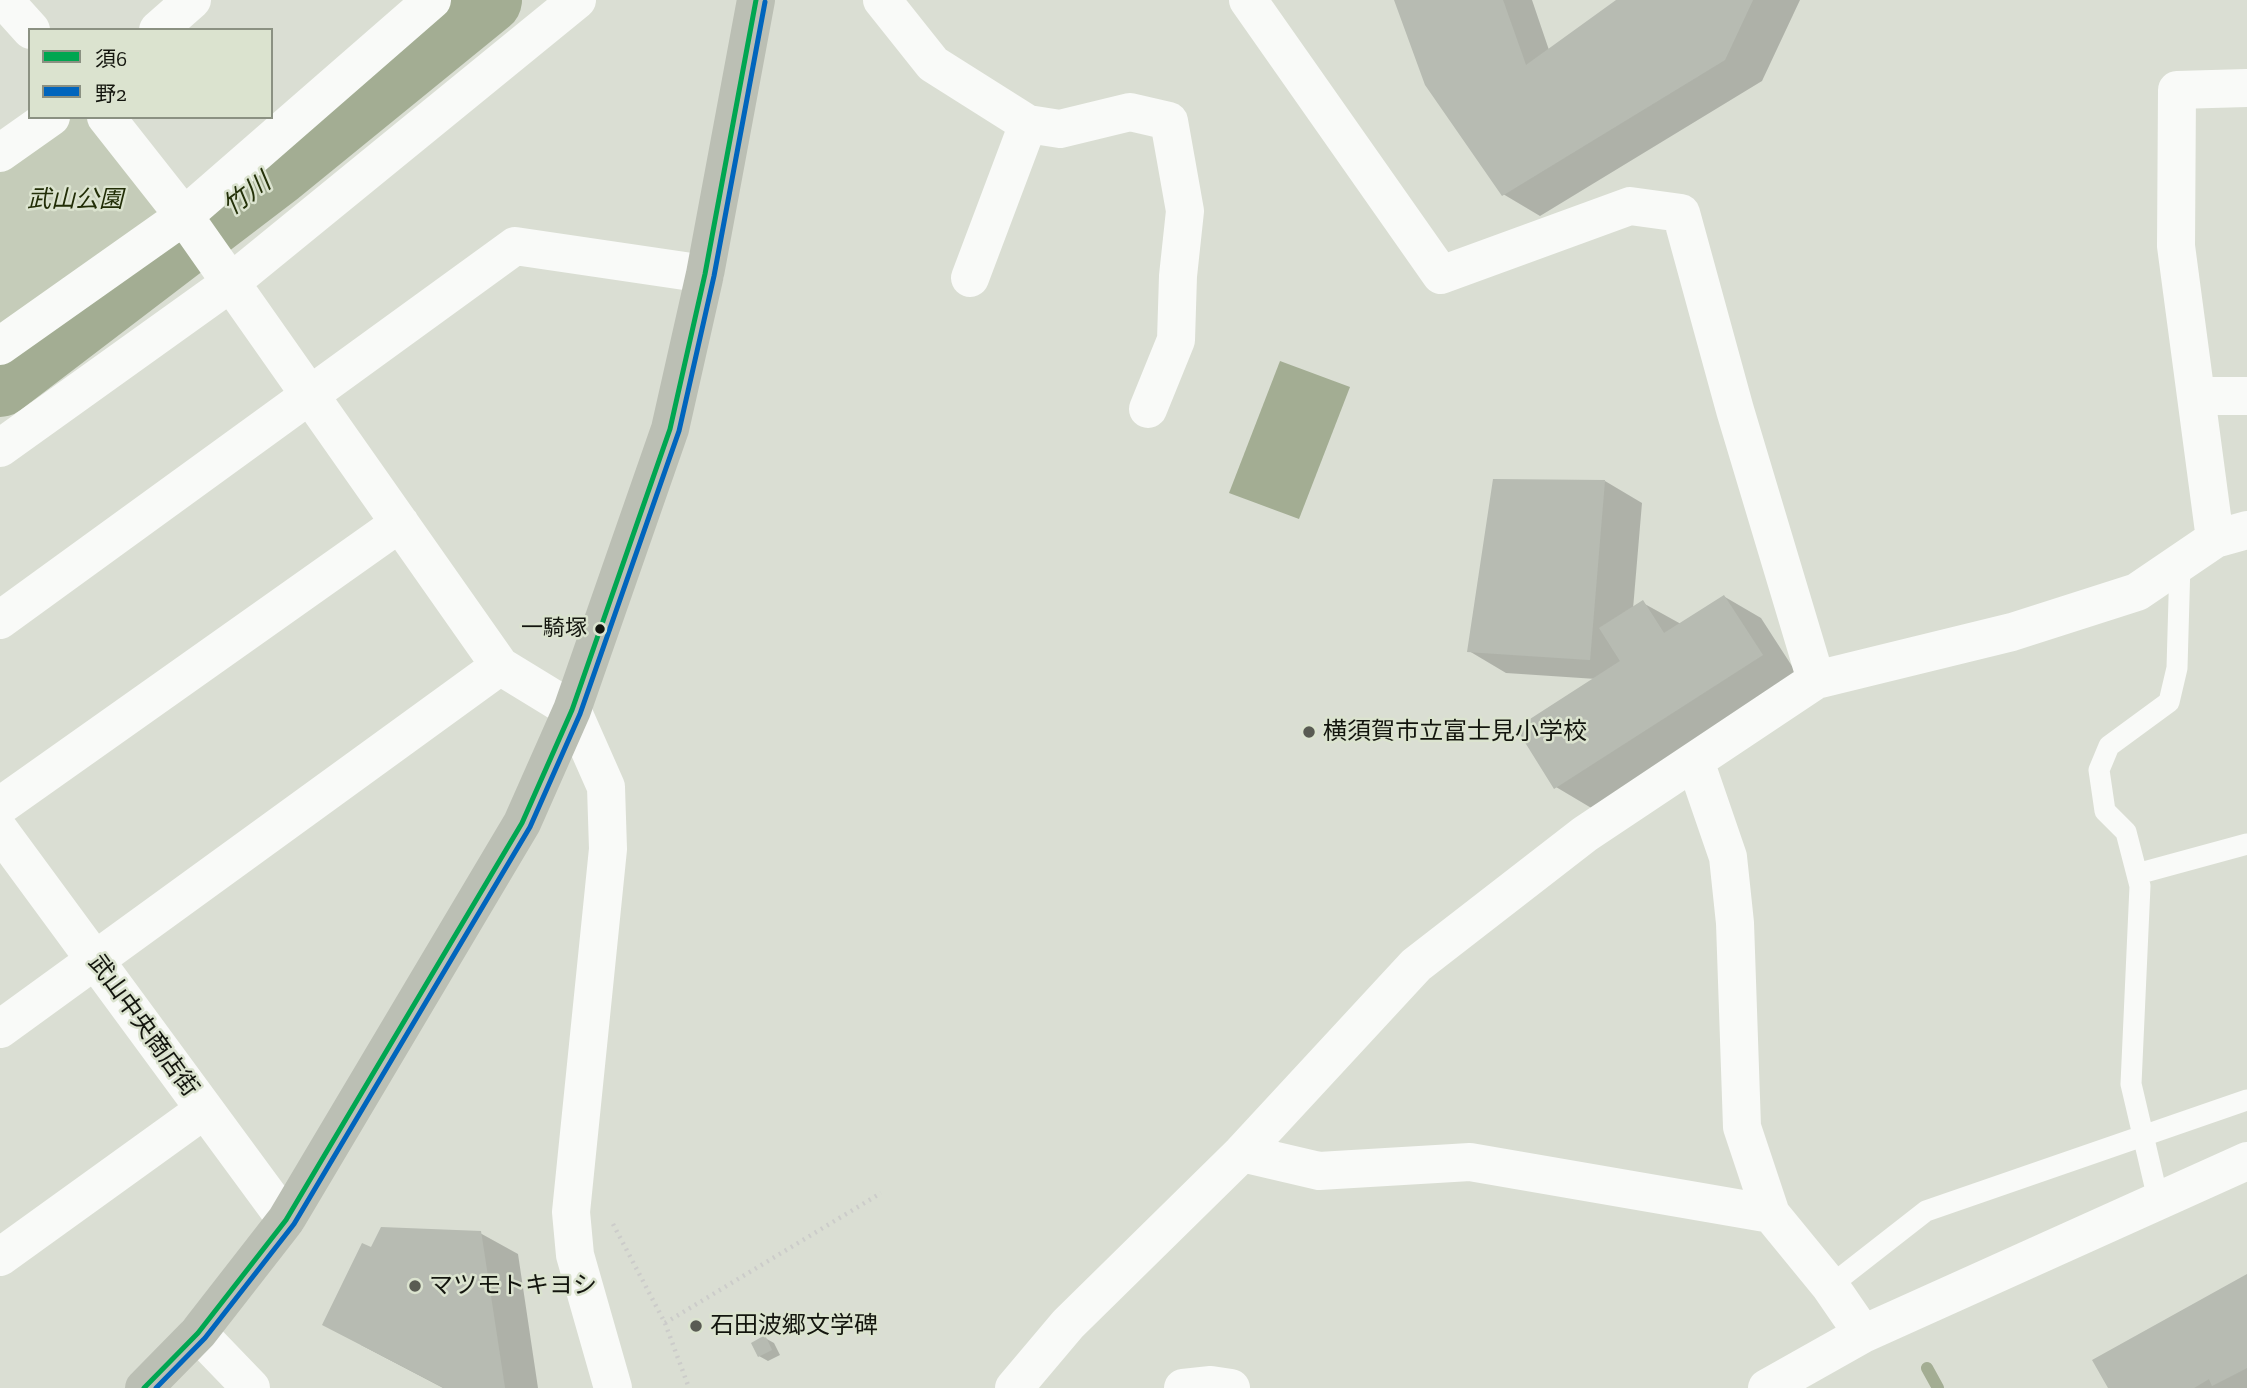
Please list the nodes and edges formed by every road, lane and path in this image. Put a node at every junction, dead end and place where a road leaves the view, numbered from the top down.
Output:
1 (4, 0) edge
2 (192, 0) edge
3 (432, 0) edge
4 (578, 0) edge
5 (756, 0) edge
6 (882, 0) edge
7 (1248, 0) edge
8 (29, 28) edge
9 (160, 28) edge
10 (2247, 88) edge
11 (48, 119) edge
12 (108, 119) edge
13 (1028, 124) junction
14 (0, 153) edge
15 (184, 216) junction
16 (705, 274) junction
17 (970, 278) dead end
18 (229, 284) junction
19 (0, 346) edge
20 (309, 396) junction
21 (2196, 396) junction
22 (2247, 396) edge
23 (1148, 409) dead end
24 (0, 448) edge
25 (400, 523) junction
26 (2231, 534) edge
27 (2180, 563) junction
28 (0, 620) edge
29 (500, 666) junction
30 (1816, 680) junction
31 (572, 710) junction
32 (1695, 761) junction
33 (0, 806) edge
34 (0, 831) edge
35 (2247, 844) edge
36 (2137, 874) junction
37 (95, 960) junction
38 (0, 1029) edge
39 (2247, 1100) edge
40 (204, 1110) junction
41 (2143, 1136) junction
42 (1242, 1153) junction
43 (2247, 1161) edge
44 (881, 1193) dead end
45 (2158, 1199) junction
46 (1771, 1214) junction
47 (611, 1218) dead end
48 (286, 1220) junction
49 (0, 1257) edge
50 (1830, 1286) junction
51 (665, 1323) junction
52 (198, 1333) junction
53 (1863, 1334) junction
54 (144, 1388) edge
55 (251, 1388) edge
56 (612, 1388) edge
57 (689, 1388) edge
58 (1014, 1388) edge
59 (1183, 1388) edge
60 (1231, 1388) edge
61 (1767, 1388) edge

1 - 8 street
2 - 9 street
3 - 15 street
4 - 18 street
5 - 16 main road
6 - 13 street
7 - 30 street
10 - 21 street
11 - 14 street
12 - 15 street
13 - 17 street
13 - 23 street
15 - 18 street
15 - 19 street
16 - 20 street
16 - 31 main road
18 - 20 street
18 - 24 street
20 - 25 street
20 - 28 street
21 - 22 street
21 - 26 street
25 - 29 street
25 - 33 street
26 - 27 street
27 - 30 street
27 - 36 lane
29 - 31 street
29 - 37 street
30 - 32 street
31 - 48 main road
31 - 56 street
32 - 42 street
32 - 46 street
34 - 37 street, 武山中央商店街
35 - 36 lane
36 - 41 lane
37 - 38 street
37 - 40 street, 武山中央商店街
39 - 41 lane
40 - 48 street, 武山中央商店街
40 - 49 street
41 - 45 lane
41 - 50 lane
42 - 46 street
42 - 58 street
43 - 45 street
44 - 51 path
45 - 53 street
46 - 50 street
47 - 51 path
48 - 52 main road
50 - 53 street
51 - 57 path
52 - 54 main road
52 - 55 street
53 - 61 street
59 - 60 street

